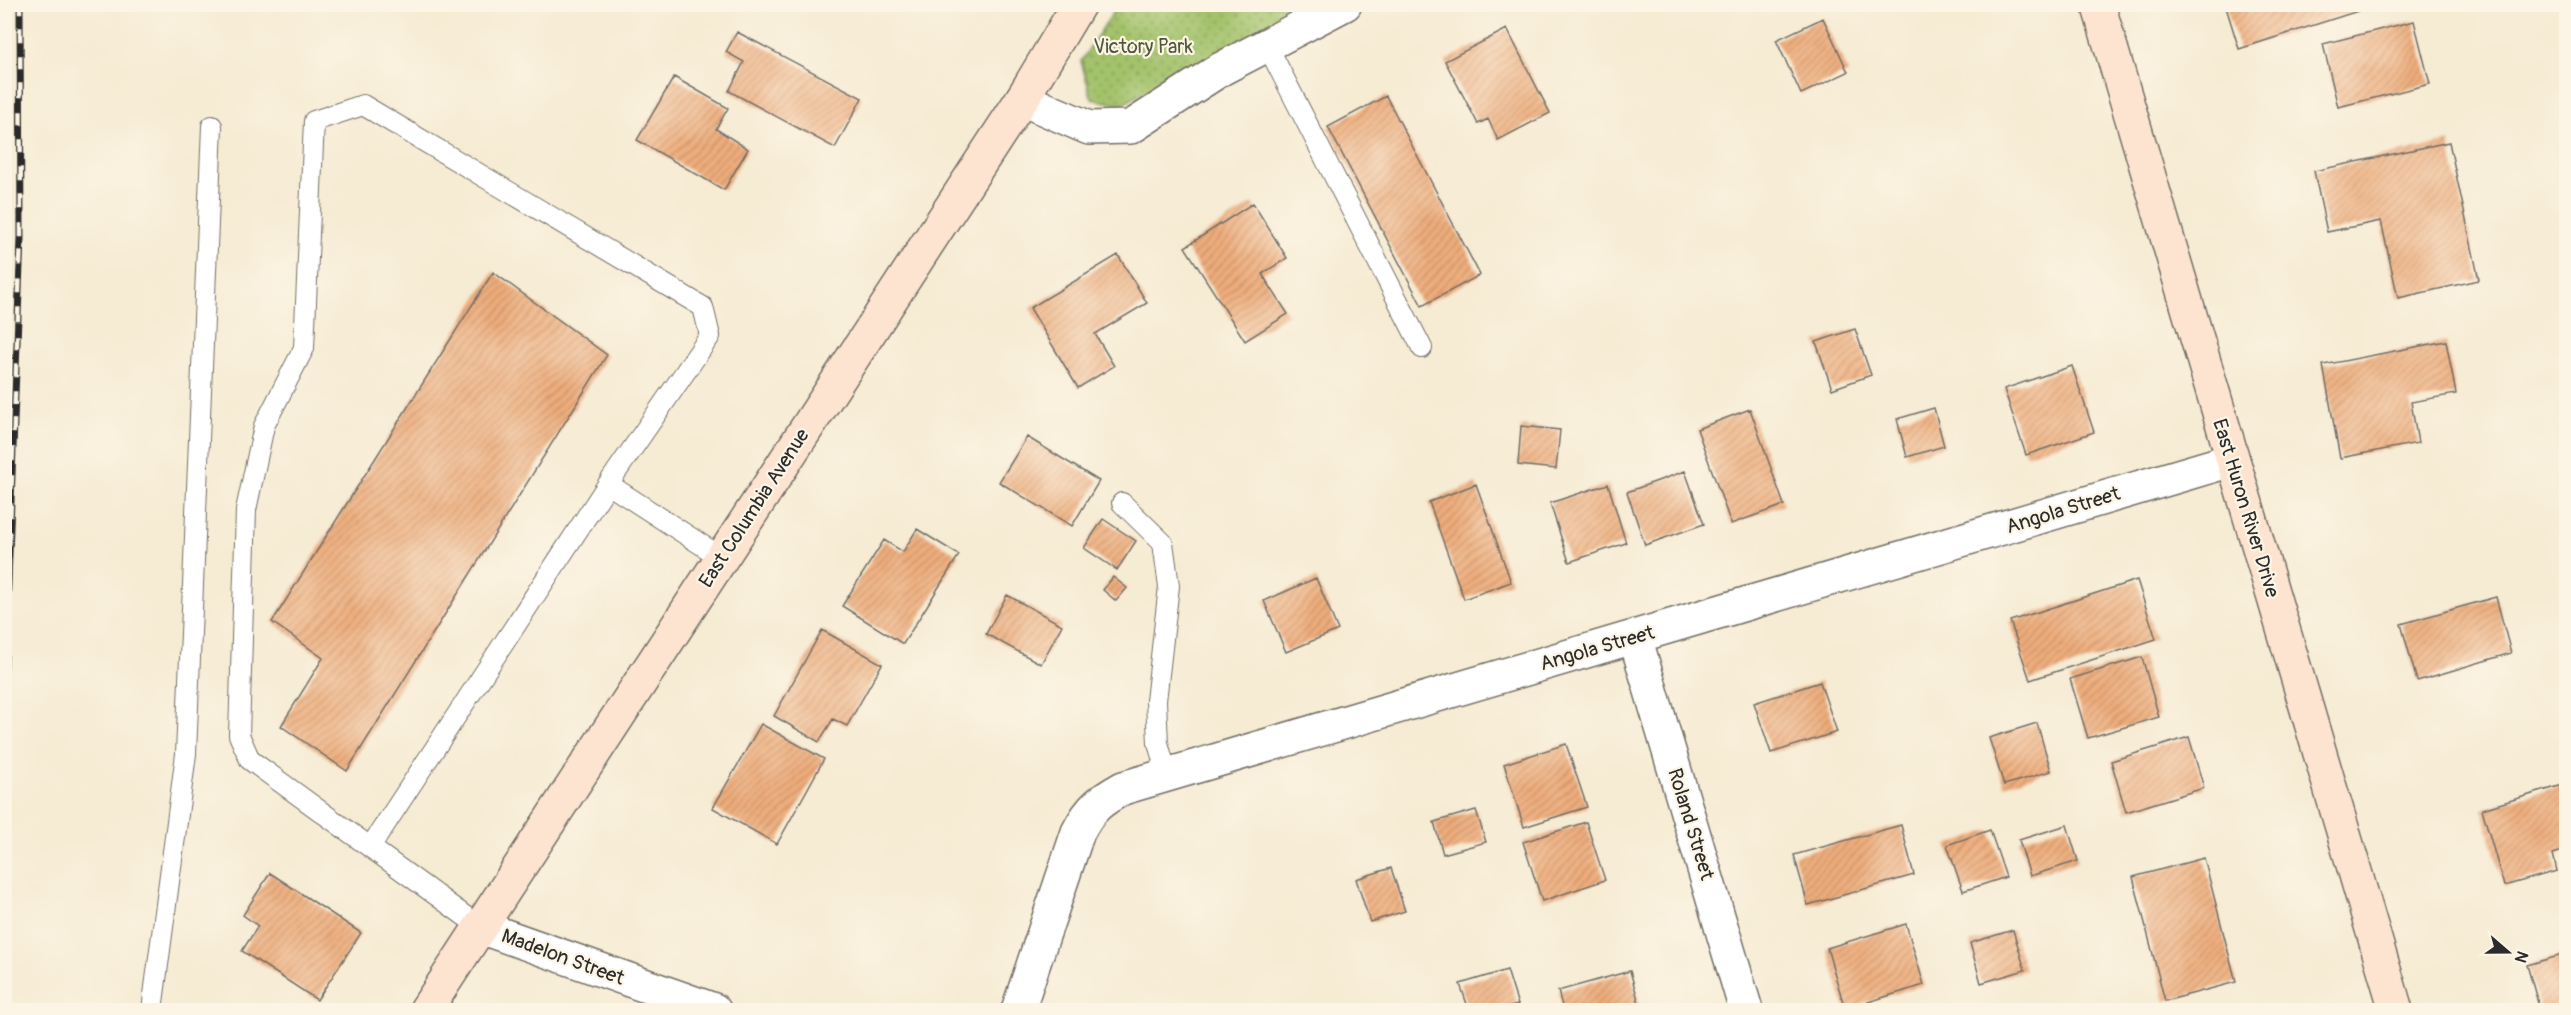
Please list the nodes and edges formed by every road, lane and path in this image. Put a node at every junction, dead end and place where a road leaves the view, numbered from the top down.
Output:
1 (1080, 4) edge
2 (1345, 4) edge
3 (2098, 4) edge
4 (1267, 45) junction
5 (1022, 99) junction
6 (212, 126) dead end
7 (1422, 348) dead end
8 (2232, 460) junction
9 (608, 484) junction
10 (1122, 504) dead end
11 (722, 558) junction
12 (1635, 637) junction
13 (1167, 775) junction
14 (371, 846) junction
15 (480, 927) junction
16 (152, 1011) edge
17 (426, 1011) edge
18 (714, 1011) edge
19 (1018, 1011) edge
20 (1746, 1011) edge
21 (2396, 1011) edge

1 - 5 street, East Columbia Avenue
2 - 4 street
3 - 8 street, East Huron River Drive
4 - 5 street
4 - 7 lane
5 - 11 street, East Columbia Avenue
6 - 16 lane
8 - 12 street, Angola Street
8 - 21 street, East Huron River Drive
9 - 11 lane
9 - 14 lane
9 - 14 lane
10 - 13 lane
11 - 15 street, East Columbia Avenue
12 - 13 street, Angola Street
12 - 20 street, Roland Street
13 - 19 street, Angola Street
14 - 15 lane
15 - 17 street, East Columbia Avenue
15 - 18 street, Madelon Street

